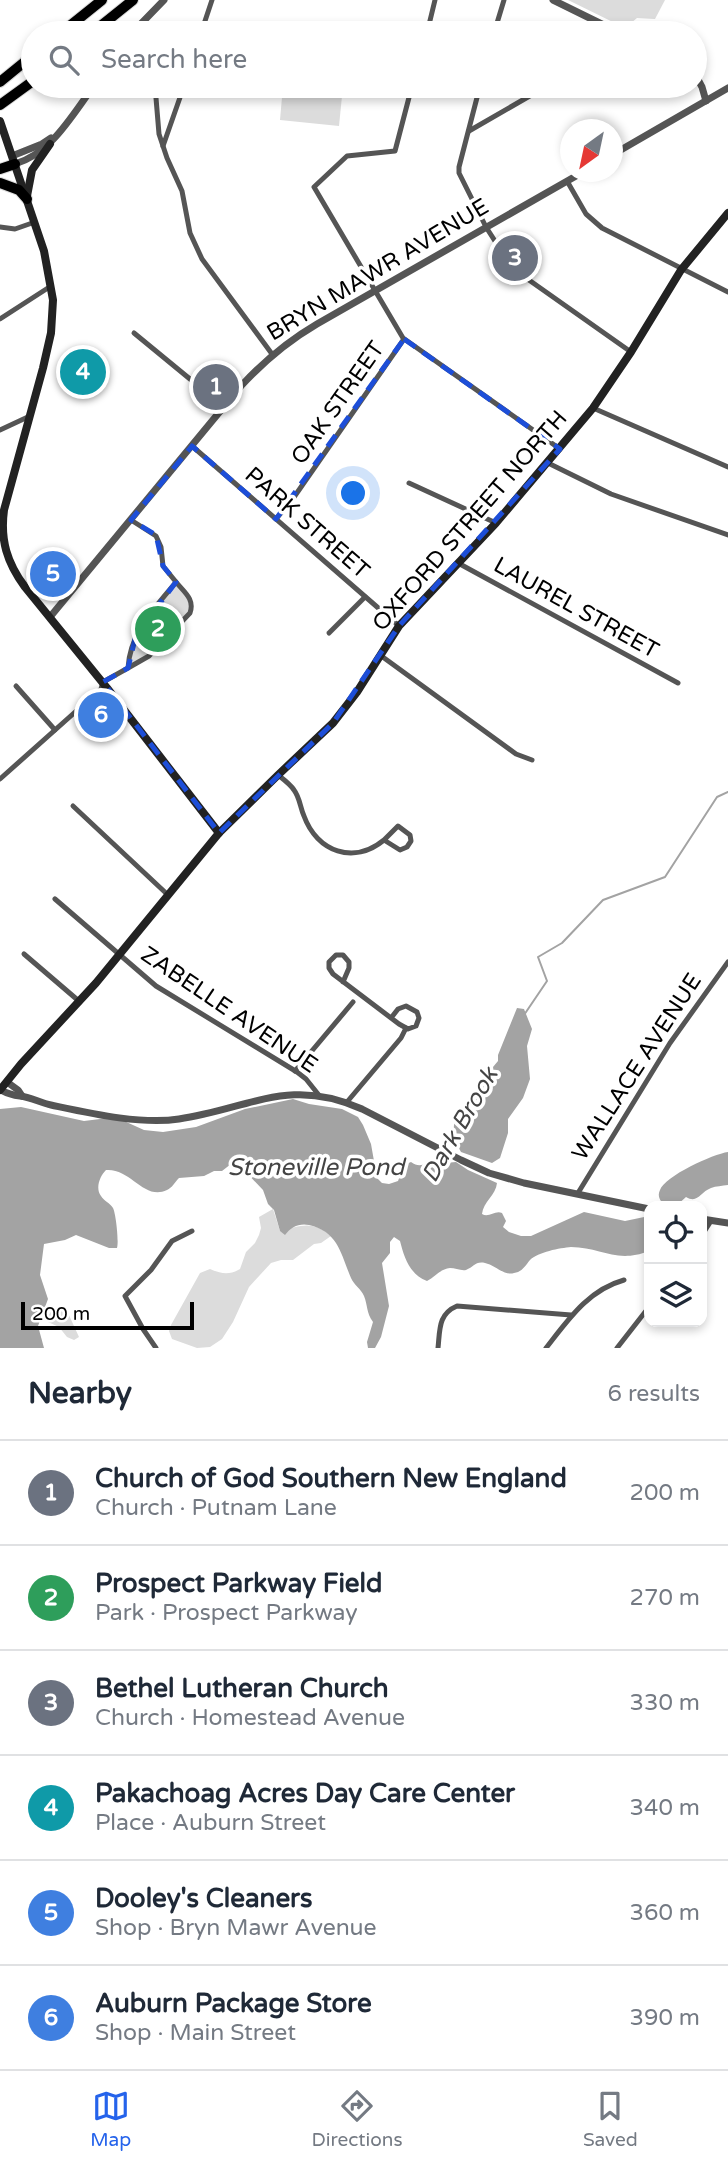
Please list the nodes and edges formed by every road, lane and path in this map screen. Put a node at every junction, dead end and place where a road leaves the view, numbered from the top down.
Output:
1 (102, 0) edge
2 (133, 0) edge
3 (164, 0) edge
4 (212, 0) edge
5 (435, 0) edge
6 (504, 0) edge
7 (554, 0) edge
8 (76, 21) edge
9 (107, 21) edge
10 (144, 21) edge
11 (205, 21) edge
12 (430, 21) edge
13 (498, 21) edge
14 (596, 21) edge
15 (21, 65) edge
16 (1, 81) edge
17 (728, 88) edge
18 (21, 90) edge
19 (84, 98) edge
20 (156, 98) edge
21 (180, 98) edge
22 (409, 98) edge
23 (477, 98) edge
24 (526, 98) edge
25 (705, 98) edge
26 (706, 101) junction
27 (4, 102) edge
28 (73, 114) junction
29 (0, 121) edge
30 (468, 131) junction
31 (50, 144) junction
32 (163, 147) junction
33 (623, 149) edge
34 (13, 160) junction
35 (0, 169) edge
36 (565, 182) edge
37 (568, 182) edge
38 (0, 183) edge
39 (27, 199) junction
40 (728, 214) edge
41 (35, 222) junction
42 (0, 227) edge
43 (486, 228) junction
44 (682, 269) junction
45 (51, 286) junction
46 (375, 290) junction
47 (728, 292) edge
48 (0, 319) edge
49 (134, 333) dead end
50 (404, 339) junction
51 (631, 352) junction
52 (272, 354) junction
53 (224, 407) junction
54 (593, 408) junction
55 (30, 416) junction
56 (0, 430) edge
57 (192, 446) junction
58 (560, 449) junction
59 (548, 463) junction
60 (728, 467) edge
61 (409, 483) dead end
62 (9, 493) junction
63 (0, 498) edge
64 (276, 519) junction
65 (131, 520) junction
66 (496, 523) junction
67 (728, 535) edge
68 (2, 551) edge
69 (458, 563) junction
70 (176, 582) junction
71 (365, 597) junction
72 (50, 617) junction
73 (399, 626) junction
74 (329, 634) dead end
75 (380, 655) junction
76 (128, 668) junction
77 (103, 682) junction
78 (678, 683) dead end
79 (16, 686) dead end
80 (55, 730) junction
81 (532, 760) dead end
82 (278, 775) junction
83 (0, 779) edge
84 (74, 806) dead end
85 (219, 833) junction
86 (384, 840) junction
87 (168, 895) junction
88 (55, 900) dead end
89 (24, 954) dead end
90 (119, 955) junction
91 (728, 962) edge
92 (343, 982) junction
93 (80, 1002) junction
94 (353, 1002) dead end
95 (391, 1018) junction
96 (406, 1028) junction
97 (295, 1071) junction
98 (7, 1082) junction
99 (0, 1090) edge
100 (318, 1094) junction
101 (22, 1096) junction
102 (347, 1102) junction
103 (578, 1193) junction
104 (644, 1208) edge
105 (707, 1220) edge
106 (711, 1221) junction
107 (728, 1223) edge
108 (707, 1227) edge
109 (192, 1231) dead end
110 (624, 1280) dead end
111 (644, 1313) edge
112 (572, 1315) junction
113 (156, 1348) edge
114 (438, 1348) edge
115 (546, 1348) edge
116 (617, 1348) edge

1 - 8 highway
2 - 9 highway
3 - 10 street
4 - 11 street
5 - 12 street
6 - 13 street
7 - 14 street
15 - 16 highway
17 - 26 street
18 - 27 highway
19 - 28 street
20 - 32 street
21 - 32 street
22 - 46 street
23 - 30 street
24 - 30 street
25 - 26 street
26 - 33 street
28 - 31 street
28 - 34 street
29 - 34 main road
30 - 43 street
31 - 34 street
31 - 39 main road
32 - 52 street
34 - 35 highway
34 - 39 main road
36 - 43 street, BRYN MAWR AVENUE
37 - 44 street
38 - 39 highway
39 - 41 main road
40 - 44 main road, OXFORD STREET NORTH
41 - 42 street
41 - 45 main road
43 - 46 street, BRYN MAWR AVENUE
43 - 51 street
44 - 47 street
44 - 51 main road, OXFORD STREET NORTH
45 - 48 street
45 - 55 main road
46 - 50 street
46 - 52 street, BRYN MAWR AVENUE
49 - 53 street
50 - 58 street
50 - 64 street, OAK STREET
51 - 54 main road, OXFORD STREET NORTH
52 - 53 street, BRYN MAWR AVENUE
53 - 57 street, BRYN MAWR AVENUE
54 - 58 main road, OXFORD STREET NORTH
54 - 60 street
55 - 56 street
55 - 62 main road
57 - 64 street, PARK STREET
57 - 65 street, BRYN MAWR AVENUE
58 - 59 main road, OXFORD STREET NORTH
59 - 66 main road, OXFORD STREET NORTH
59 - 67 street
61 - 66 street
62 - 63 street
62 - 68 main road
64 - 71 street, PARK STREET
65 - 70 street
65 - 72 street, BRYN MAWR AVENUE
66 - 69 main road, OXFORD STREET NORTH
68 - 72 main road
69 - 73 main road, OXFORD STREET NORTH
69 - 78 street, LAUREL STREET
70 - 76 street
70 - 76 street
71 - 73 street, PARK STREET
71 - 74 street
72 - 77 main road
73 - 75 main road, OXFORD STREET NORTH
75 - 81 street
75 - 82 main road, OXFORD STREET NORTH
76 - 77 street
77 - 80 street
77 - 85 main road
79 - 80 street
80 - 83 street
82 - 85 main road, OXFORD STREET NORTH
82 - 86 street
84 - 87 street
85 - 87 main road, OXFORD STREET NORTH
86 - 86 street
87 - 90 main road, OXFORD STREET NORTH
88 - 90 street, ZABELLE AVENUE
89 - 93 street
90 - 93 main road, OXFORD STREET NORTH
90 - 97 street, ZABELLE AVENUE
91 - 103 street, WALLACE AVENUE
92 - 92 street
92 - 95 street
93 - 98 main road, OXFORD STREET NORTH
94 - 97 street
95 - 96 street
95 - 96 street
96 - 102 street
97 - 100 street, ZABELLE AVENUE
98 - 99 main road, OXFORD STREET NORTH
98 - 101 street
99 - 101 street
100 - 101 street
100 - 102 street
102 - 103 street
103 - 104 street
105 - 106 street
106 - 107 street
106 - 108 street
109 - 113 street
110 - 112 street
111 - 116 street
112 - 114 street
112 - 115 street

